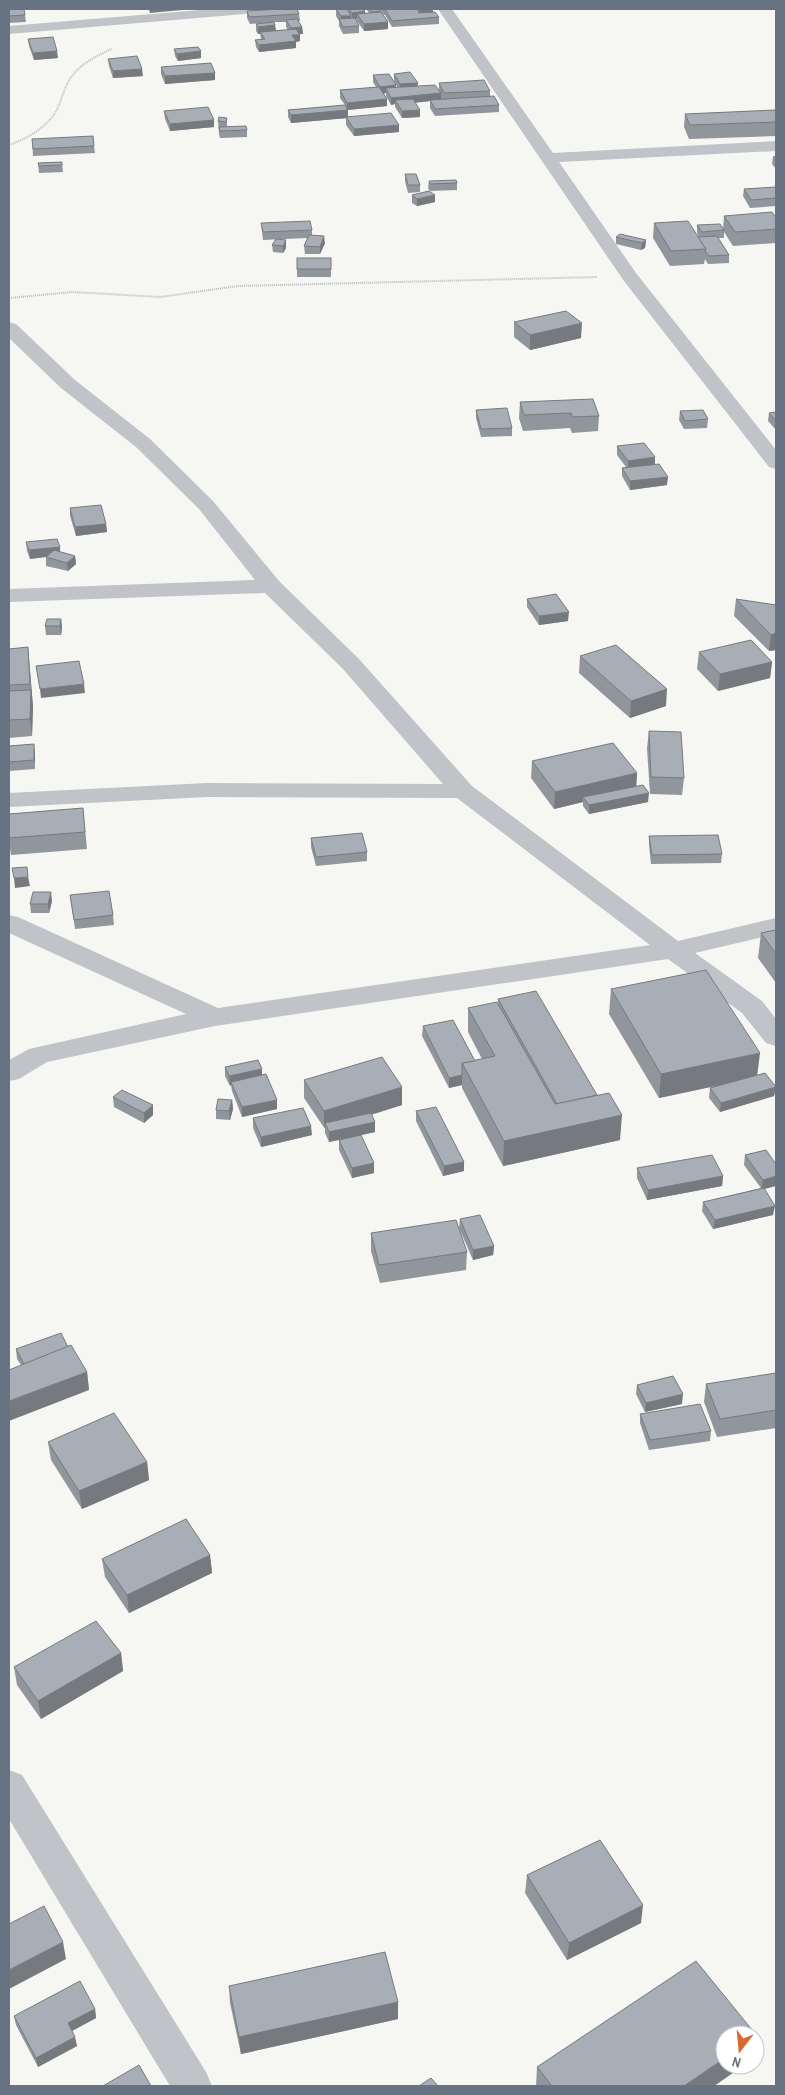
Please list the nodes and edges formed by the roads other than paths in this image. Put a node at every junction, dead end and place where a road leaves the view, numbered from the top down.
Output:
1 (257, 9) edge
2 (445, 9) edge
3 (198, 11) edge
4 (9, 30) edge
5 (776, 146) edge
6 (550, 158) junction
7 (9, 328) edge
8 (776, 463) edge
9 (271, 586) junction
10 (9, 596) edge
11 (463, 790) junction
12 (9, 800) edge
13 (9, 923) edge
14 (776, 926) edge
15 (673, 950) junction
16 (215, 1017) junction
17 (776, 1037) edge
18 (9, 1072) edge
19 (9, 1786) edge
20 (192, 2086) edge

1 - 3 street
2 - 6 street
3 - 4 street
5 - 6 street
6 - 8 street
7 - 9 street
9 - 10 street
9 - 11 street
11 - 12 street
11 - 15 street
13 - 16 street
14 - 15 street
15 - 16 street
15 - 17 street
16 - 18 street
19 - 20 street

